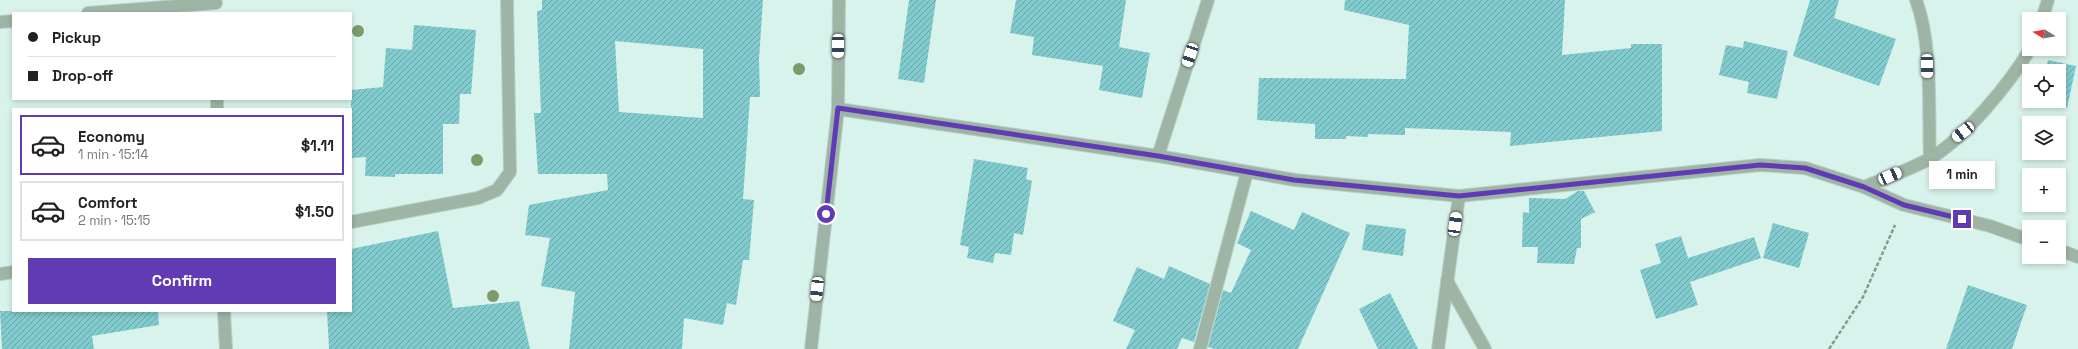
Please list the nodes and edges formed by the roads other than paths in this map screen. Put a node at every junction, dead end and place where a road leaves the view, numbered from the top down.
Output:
1 (506, 0) edge
2 (839, 0) edge
3 (1208, 0) edge
4 (1916, 0) edge
5 (2048, 0) edge
6 (216, 5) edge
7 (104, 12) edge
8 (2044, 12) edge
9 (12, 21) edge
10 (0, 22) edge
11 (2026, 56) edge
12 (838, 108) junction
13 (1158, 156) junction
14 (1930, 158) junction
15 (1248, 172) junction
16 (1864, 187) junction
17 (1459, 196) junction
18 (352, 222) edge
19 (2022, 237) edge
20 (2066, 253) edge
21 (2078, 257) edge
22 (12, 272) edge
23 (0, 274) edge
24 (1447, 281) junction
25 (224, 312) edge
26 (226, 349) edge
27 (811, 349) edge
28 (1200, 349) edge
29 (1438, 349) edge
30 (1485, 349) edge

1 - 18 street
2 - 12 street
3 - 13 street
4 - 14 street
5 - 8 street
6 - 7 street
9 - 10 street
11 - 14 street
12 - 13 street
12 - 27 street
13 - 15 street
14 - 16 street
15 - 17 street
15 - 28 street
16 - 17 street
16 - 19 street
17 - 24 street
20 - 21 street
22 - 23 street
24 - 29 street
24 - 30 street
25 - 26 street

